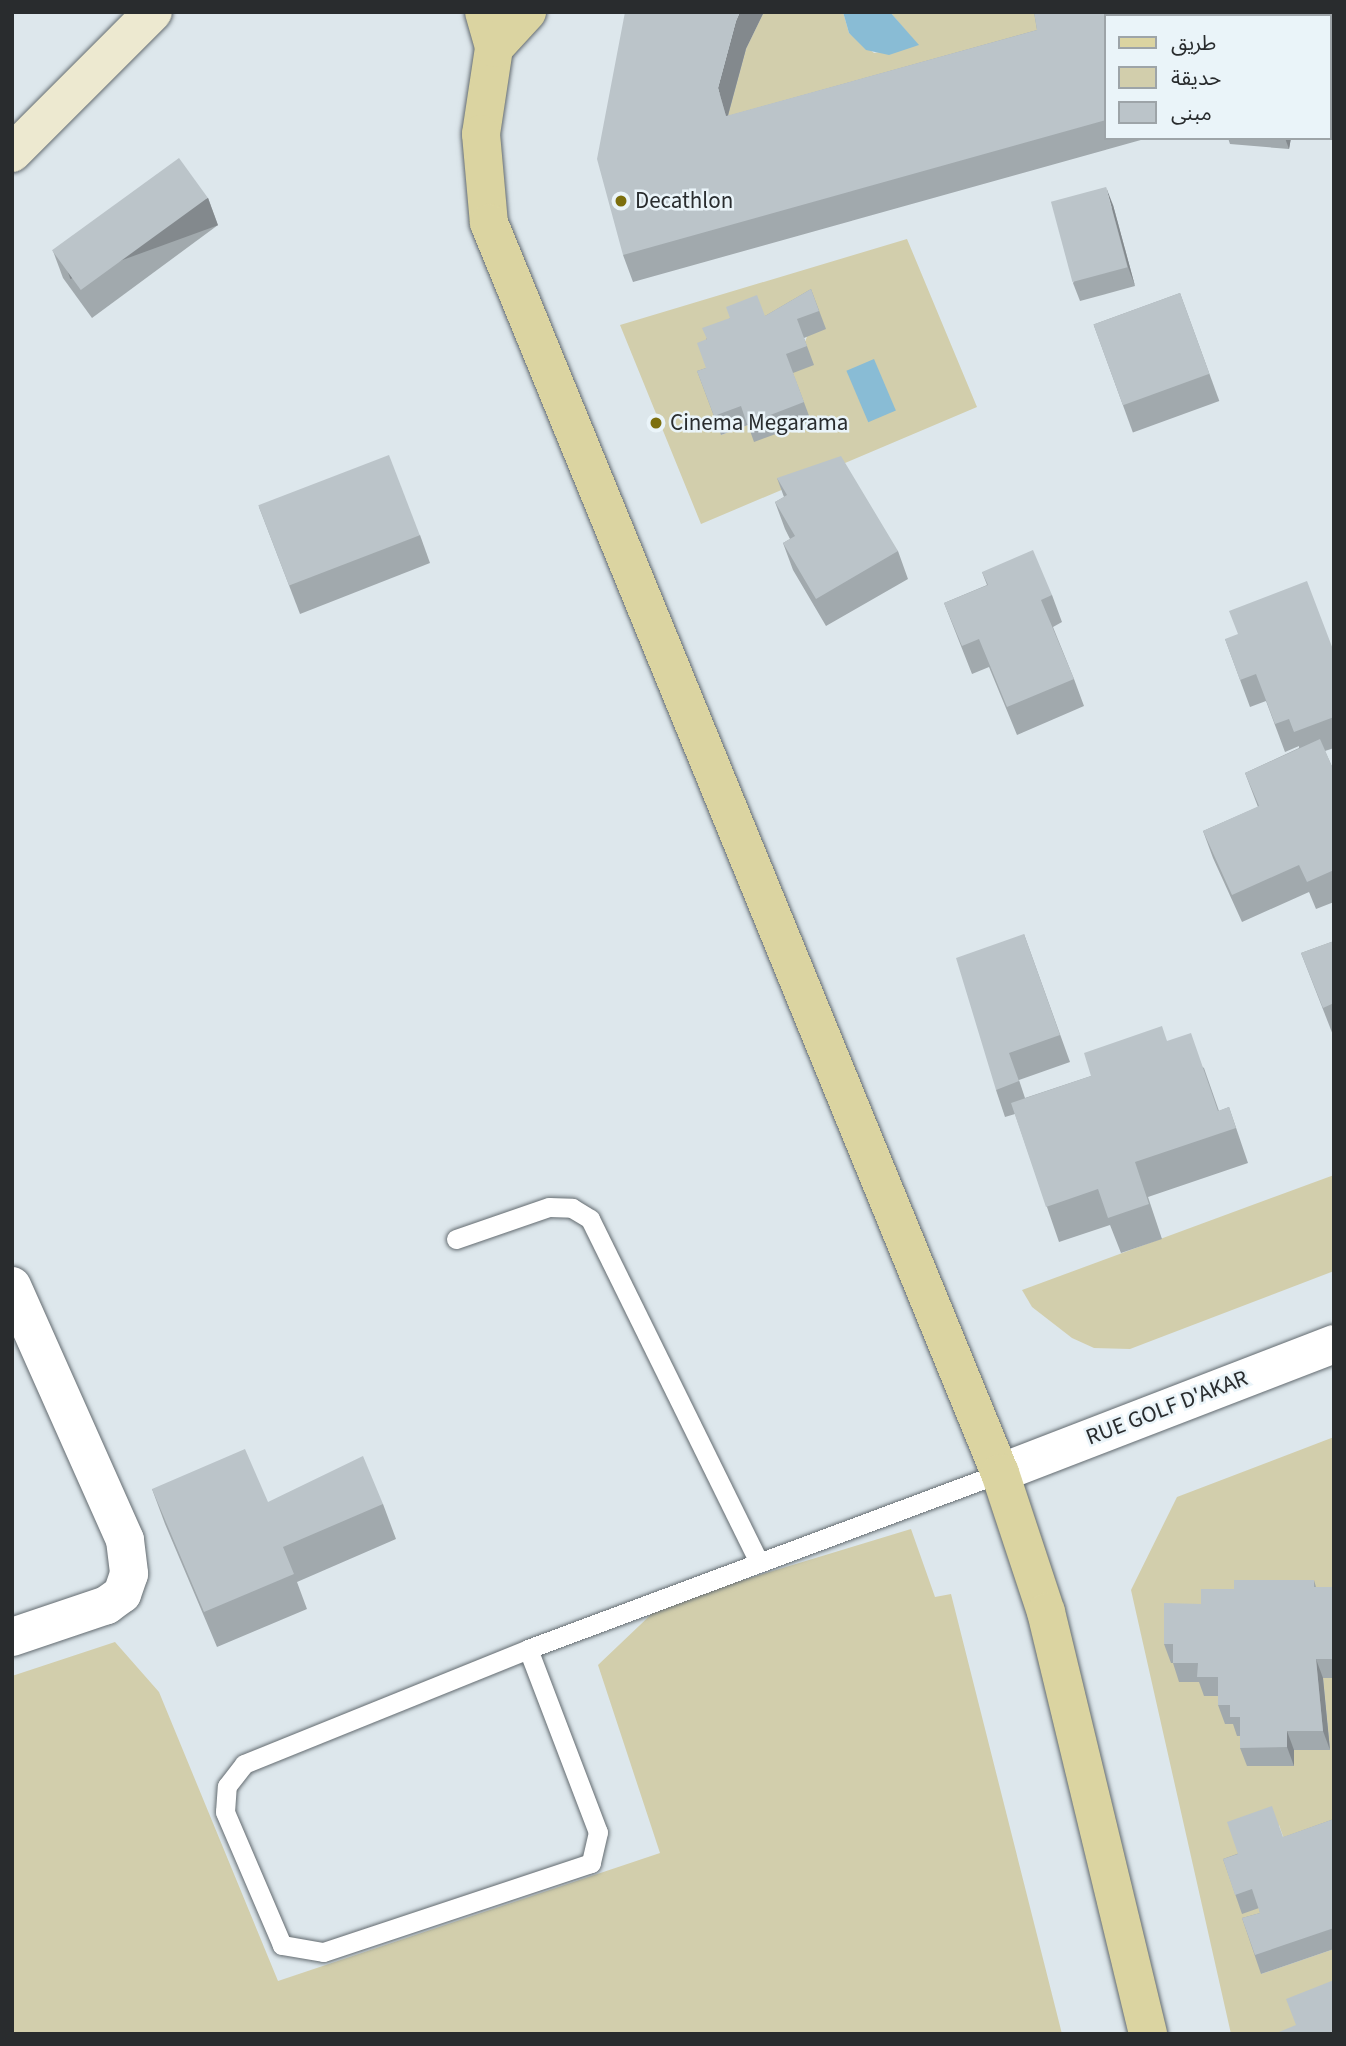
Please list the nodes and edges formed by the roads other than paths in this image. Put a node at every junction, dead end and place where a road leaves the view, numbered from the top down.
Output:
1 (153, 12) edge
2 (527, 12) edge
3 (489, 30) edge
4 (16, 144) edge
5 (456, 1239) dead end
6 (12, 1286) edge
7 (1334, 1344) edge
8 (1000, 1473) junction
9 (759, 1563) junction
10 (12, 1637) edge
11 (528, 1649) junction
12 (1148, 2034) edge

1 - 4 main road
2 - 3 main road
3 - 8 main road
5 - 9 lane
6 - 10 street
7 - 8 street, RUE GOLF D'AKAR
8 - 9 lane
8 - 12 main road
9 - 11 lane
11 - 11 lane

